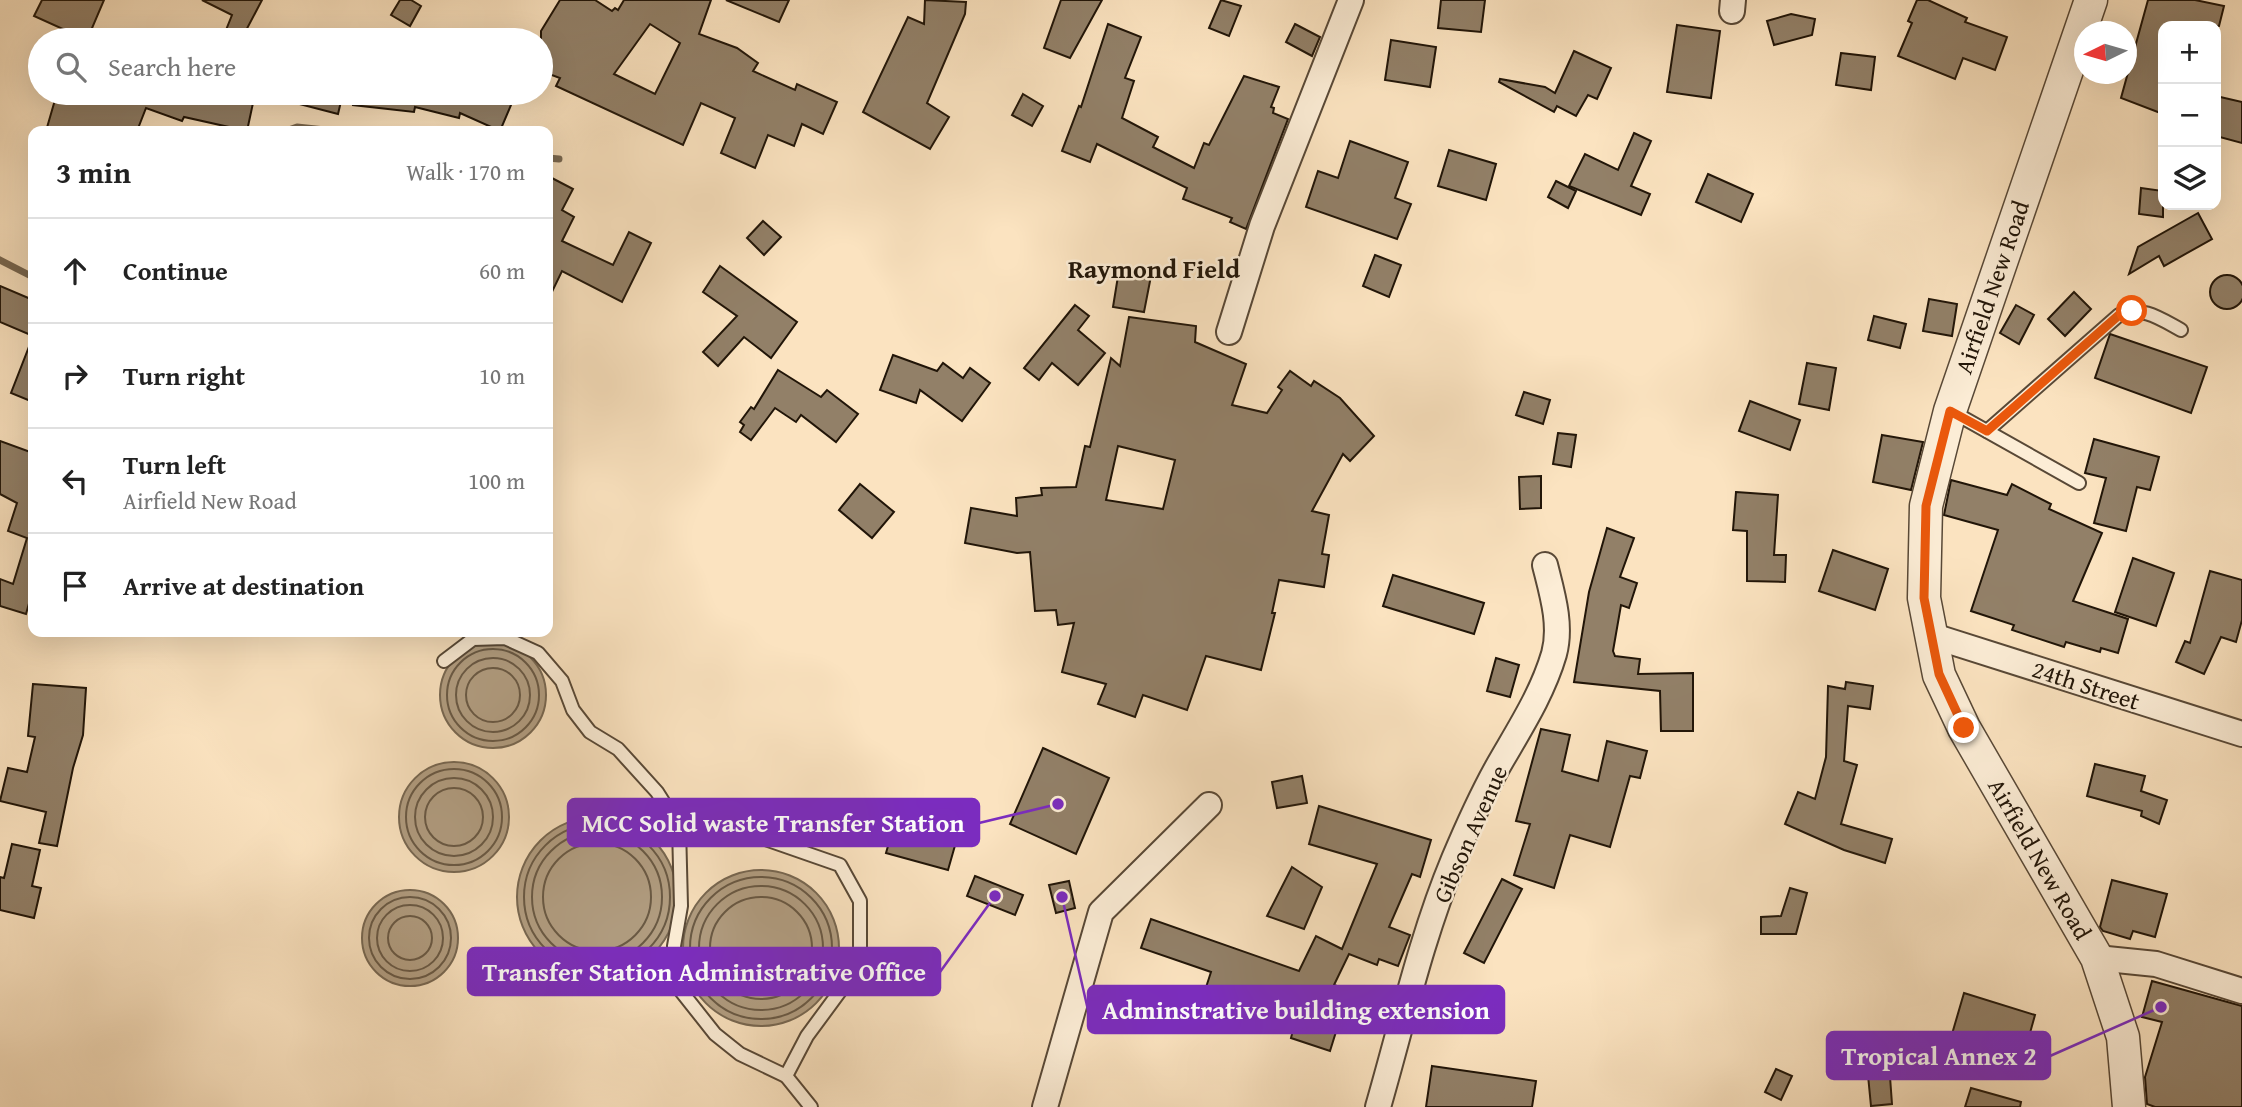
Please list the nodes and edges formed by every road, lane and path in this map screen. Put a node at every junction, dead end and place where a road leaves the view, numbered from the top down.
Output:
1 (1351, 0) edge
2 (2091, 0) edge
3 (2181, 330) dead end
4 (1229, 332) dead end
5 (1950, 411) junction
6 (1987, 431) junction
7 (2079, 483) dead end
8 (1545, 565) dead end
9 (1930, 635) junction
10 (444, 661) dead end
11 (2242, 734) edge
12 (1209, 805) dead end
13 (679, 827) junction
14 (2097, 958) junction
15 (2242, 991) edge
16 (786, 1076) junction
17 (811, 1107) edge
18 (1045, 1107) edge
19 (1378, 1107) edge
20 (2129, 1107) edge

1 - 4 street
2 - 5 street, Airfield New Road
3 - 6 lane
5 - 6 lane
5 - 9 street, Airfield New Road
6 - 7 lane
8 - 19 street, Gibson Avenue
9 - 11 street, 24th Street
9 - 14 street, Airfield New Road
10 - 13 lane
12 - 18 street
13 - 16 lane
13 - 16 lane
14 - 15 street
14 - 20 street, Airfield New Road
16 - 17 lane

